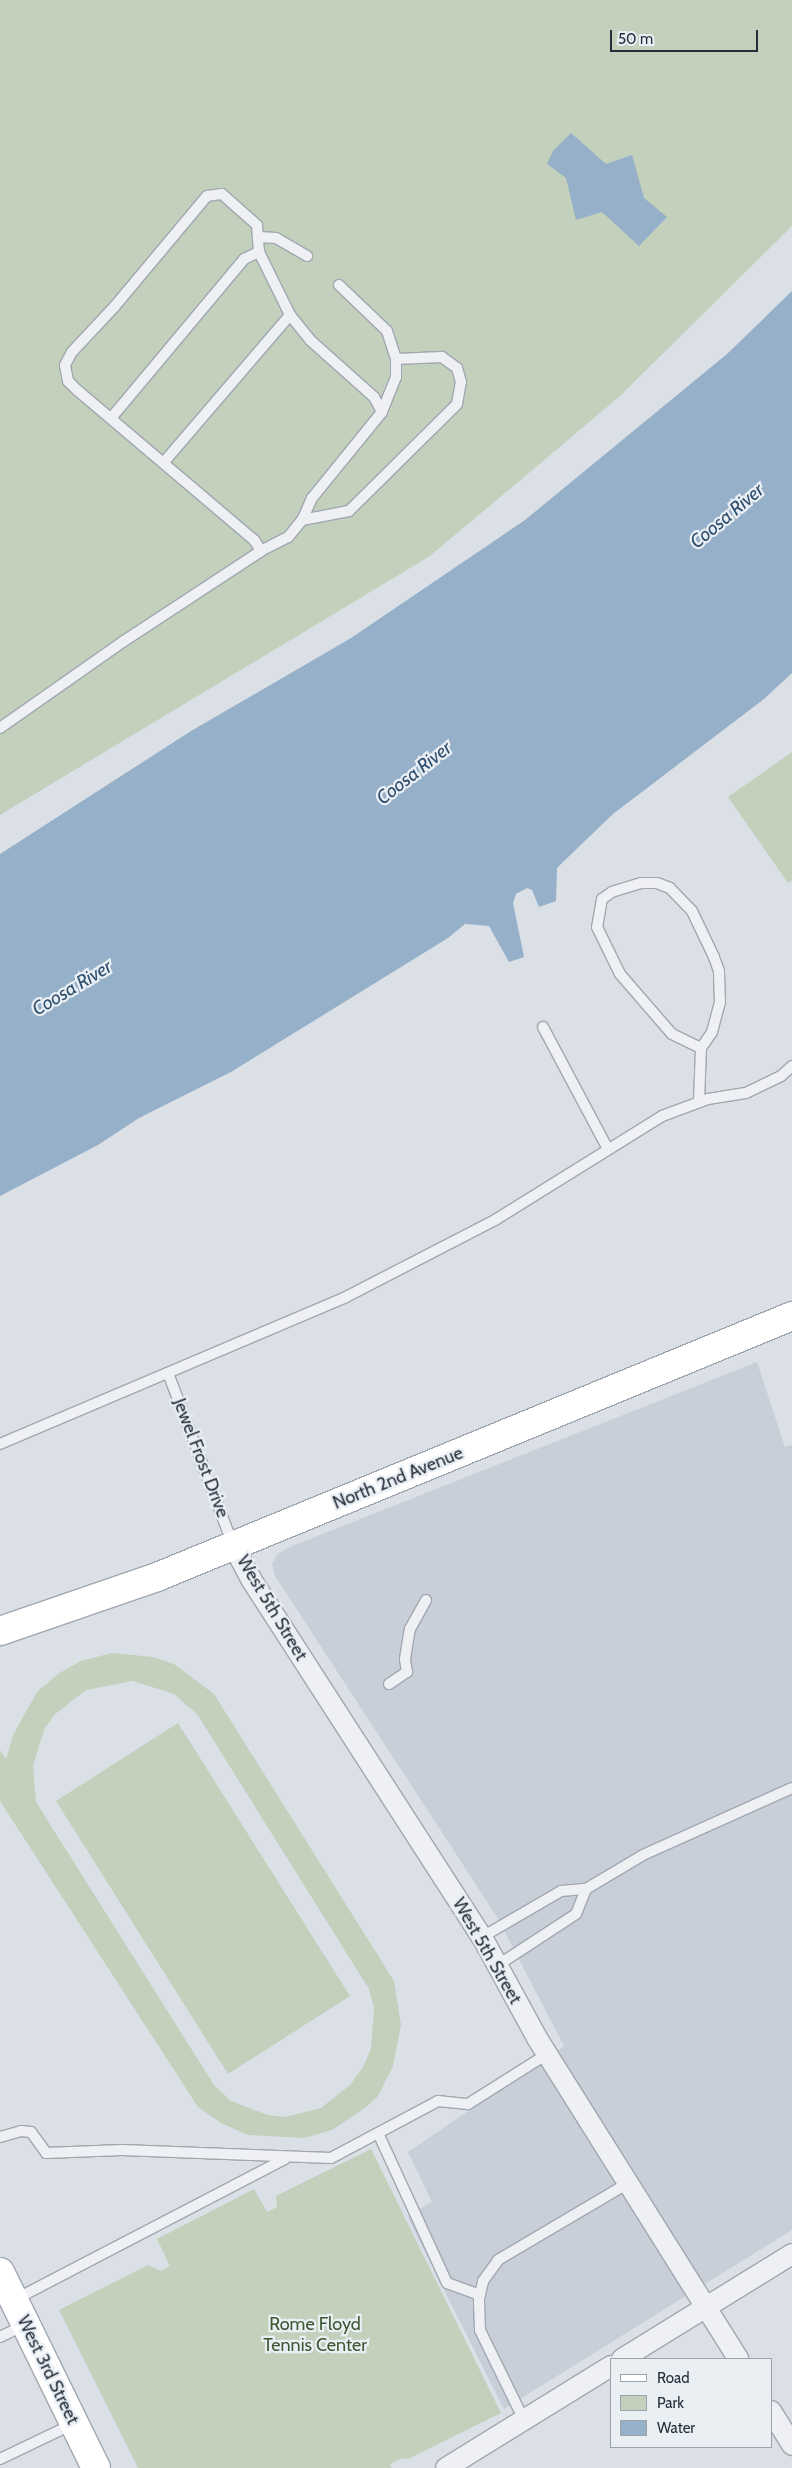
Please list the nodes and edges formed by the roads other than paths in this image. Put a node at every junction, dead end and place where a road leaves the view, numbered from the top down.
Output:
1 (258, 237) junction
2 (259, 252) junction
3 (307, 256) dead end
4 (339, 285) dead end
5 (290, 315) junction
6 (396, 359) junction
7 (382, 412) junction
8 (112, 418) junction
9 (164, 462) junction
10 (302, 520) junction
11 (261, 552) junction
12 (0, 728) edge
13 (543, 1027) dead end
14 (701, 1048) junction
15 (792, 1066) edge
16 (699, 1102) junction
17 (608, 1149) junction
18 (792, 1316) edge
19 (168, 1373) junction
20 (1, 1440) edge
21 (233, 1545) junction
22 (426, 1600) dead end
23 (0, 1631) edge
24 (389, 1684) dead end
25 (792, 1788) edge
26 (586, 1889) junction
27 (482, 1937) junction
28 (498, 1965) junction
29 (547, 2054) junction
30 (378, 2133) junction
31 (0, 2136) edge
32 (286, 2158) junction
33 (628, 2183) junction
34 (792, 2254) edge
35 (0, 2272) edge
36 (480, 2295) junction
37 (14, 2300) junction
38 (705, 2308) junction
39 (26, 2324) junction
40 (0, 2337) edge
41 (624, 2358) edge
42 (737, 2358) edge
43 (610, 2367) edge
44 (772, 2413) edge
45 (524, 2420) junction
46 (74, 2423) junction
47 (792, 2445) edge
48 (0, 2459) edge
49 (96, 2468) edge
50 (446, 2468) edge

1 - 2 lane
1 - 3 lane
1 - 8 lane
2 - 5 lane
2 - 8 lane
4 - 6 lane
5 - 7 lane
5 - 9 lane
6 - 7 lane
6 - 10 lane
7 - 10 lane
8 - 9 lane
9 - 11 lane
10 - 11 lane
11 - 12 lane
13 - 17 lane
14 - 14 lane
14 - 16 lane
15 - 16 lane
16 - 17 lane
17 - 19 lane
18 - 21 main road, North 2nd Avenue
19 - 20 lane
19 - 21 lane, Jewel Frost Drive
21 - 23 main road, North 2nd Avenue
21 - 27 street, West 5th Street
22 - 24 lane
25 - 26 lane
26 - 27 lane
26 - 28 lane
27 - 28 street, West 5th Street
28 - 29 street, West 5th Street
29 - 30 lane
29 - 33 street, West 5th Street
30 - 32 lane
30 - 36 lane
31 - 32 lane
32 - 37 lane
33 - 36 lane
33 - 38 street, West 5th Street
34 - 38 street
35 - 37 main road, West 3rd Street
36 - 45 lane
37 - 39 main road, West 3rd Street
38 - 41 street
38 - 42 street, West 5th Street
39 - 40 lane
39 - 46 main road, West 3rd Street
43 - 45 street
44 - 47 street
45 - 50 street
46 - 48 lane
46 - 49 main road, West 3rd Street

